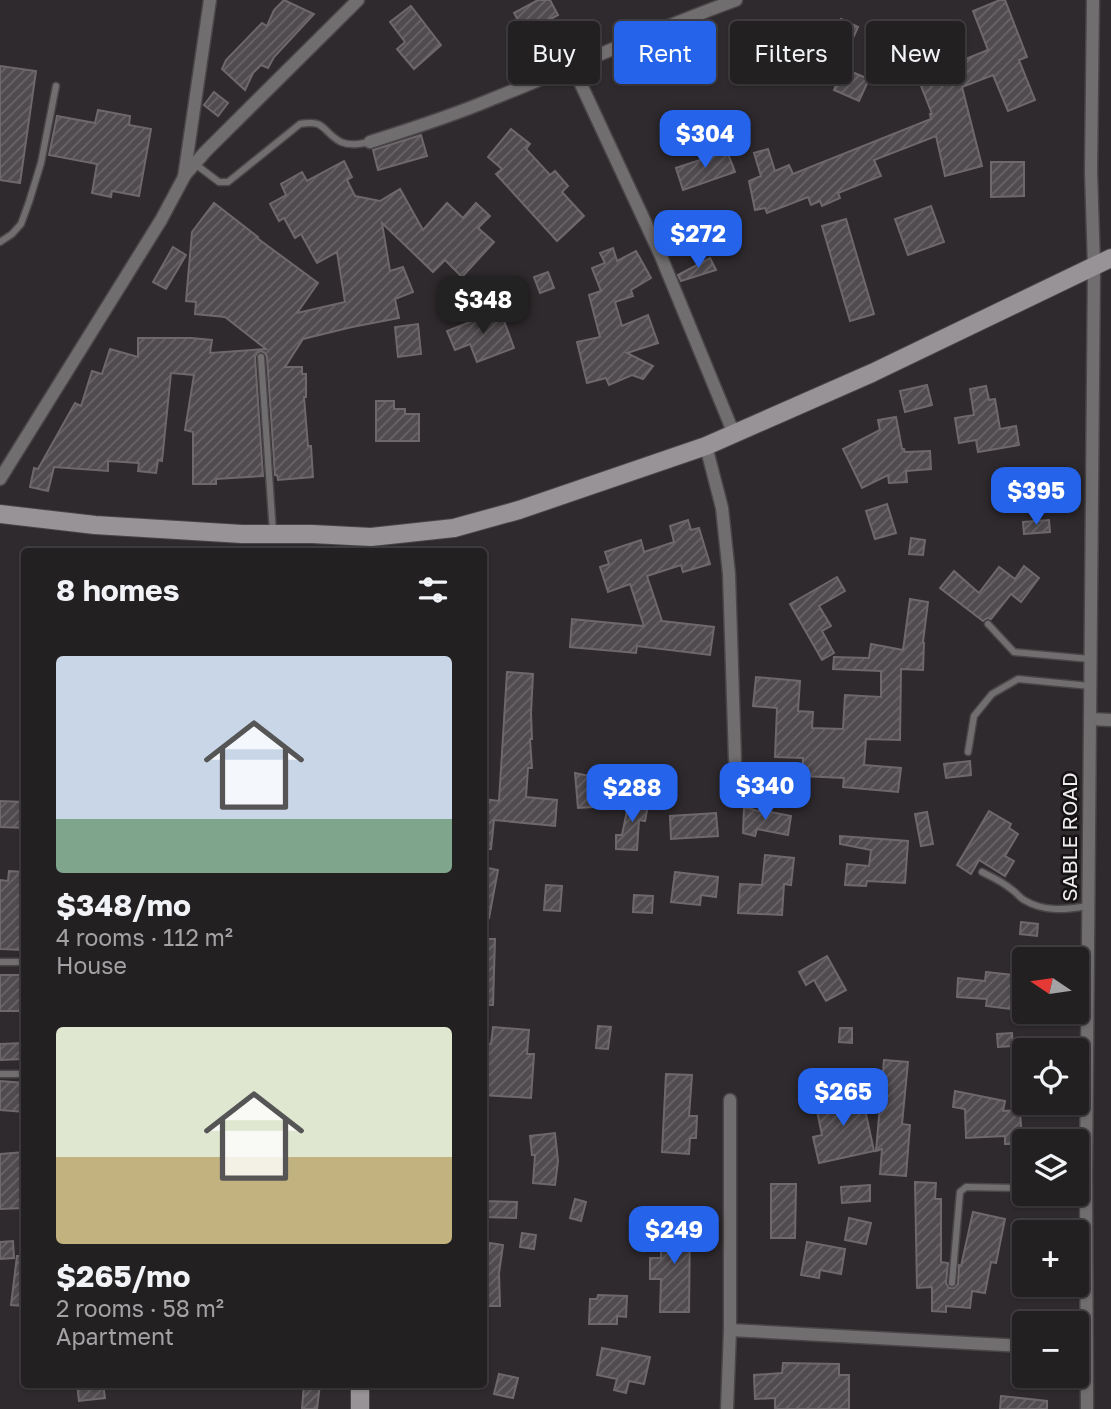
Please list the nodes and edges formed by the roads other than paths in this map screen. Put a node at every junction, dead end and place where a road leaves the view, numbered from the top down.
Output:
1 (210, 0) edge
2 (358, 0) edge
3 (736, 0) edge
4 (1093, 0) edge
5 (600, 53) edge
6 (526, 84) edge
7 (581, 84) edge
8 (56, 86) dead end
9 (370, 142) joint
10 (195, 164) junction
11 (184, 177) junction
12 (0, 242) edge
13 (1111, 258) edge
14 (1094, 266) junction
15 (261, 357) dead end
16 (734, 434) junction
17 (706, 446) junction
18 (0, 479) edge
19 (0, 514) edge
20 (273, 535) junction
21 (370, 544) edge
22 (988, 624) dead end
23 (1090, 659) junction
24 (1090, 686) junction
25 (1090, 719) junction
26 (1111, 720) edge
27 (968, 751) dead end
28 (734, 760) dead end
29 (982, 872) dead end
30 (1088, 906) junction
31 (0, 962) edge
32 (21, 962) edge
33 (0, 1074) edge
34 (21, 1074) edge
35 (730, 1100) dead end
36 (1082, 1129) edge
37 (1012, 1188) edge
38 (1081, 1206) edge
39 (952, 1283) dead end
40 (1082, 1311) edge
41 (730, 1330) junction
42 (1012, 1345) edge
43 (360, 1388) edge
44 (1085, 1388) edge
45 (360, 1409) edge
46 (727, 1409) edge
47 (1087, 1409) edge

1 - 11 street
2 - 10 street
3 - 5 street
4 - 14 street, SABLE ROAD
6 - 9 street
7 - 16 street
8 - 12 lane
9 - 10 lane
10 - 11 street
11 - 18 street
13 - 14 street
14 - 16 street
14 - 23 street, SABLE ROAD
15 - 20 lane
16 - 17 street
17 - 21 street
17 - 28 street
19 - 20 street
20 - 21 street
22 - 23 lane
23 - 24 street, SABLE ROAD
24 - 25 street, SABLE ROAD
24 - 27 lane
25 - 26 street
25 - 30 street, SABLE ROAD
29 - 30 lane
30 - 36 street, SABLE ROAD
31 - 32 lane
33 - 34 lane
35 - 41 street
37 - 39 lane
38 - 40 street, SABLE ROAD
41 - 42 street
41 - 46 street
43 - 45 street
44 - 47 street, SABLE ROAD

